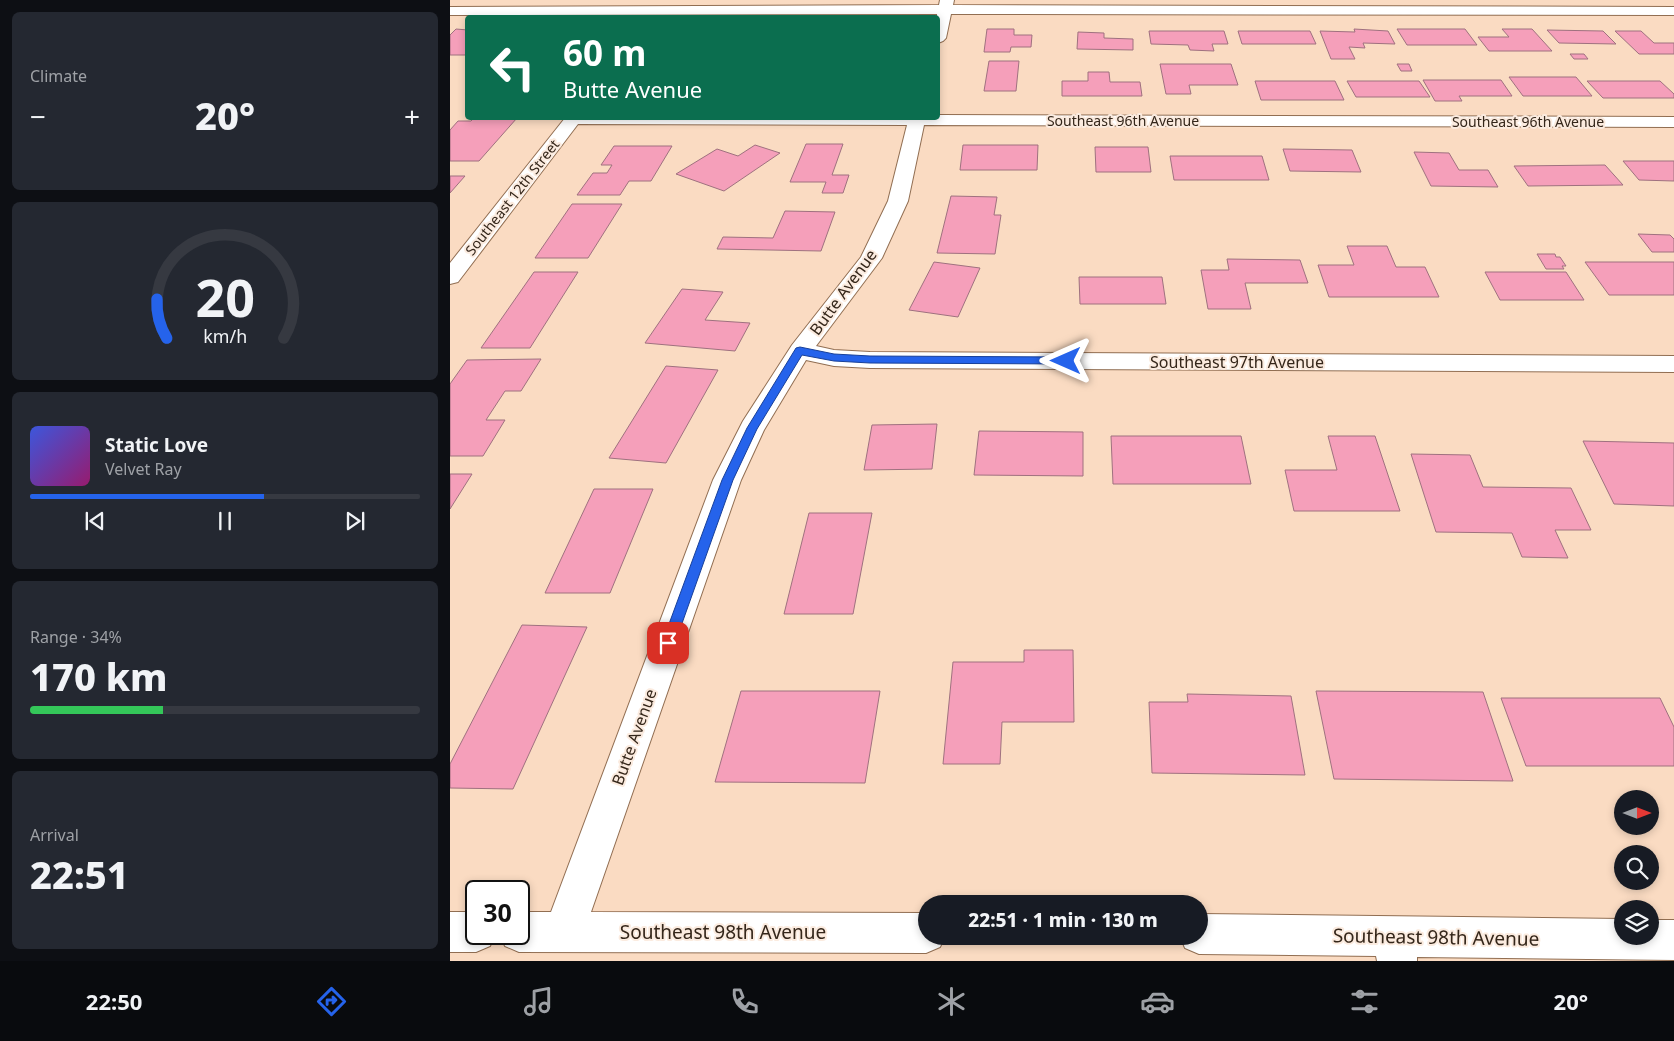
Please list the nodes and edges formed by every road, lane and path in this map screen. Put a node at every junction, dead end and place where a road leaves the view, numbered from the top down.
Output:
1 (946, 5) edge
2 (658, 9) edge
3 (450, 11) edge
4 (1674, 11) edge
5 (940, 30) edge
6 (940, 118) edge
7 (571, 120) edge
8 (917, 120) edge
9 (1674, 122) edge
10 (450, 277) edge
11 (800, 351) junction
12 (1674, 364) edge
13 (450, 932) edge
14 (465, 932) edge
15 (530, 932) edge
16 (564, 932) junction
17 (918, 933) edge
18 (1208, 935) edge
19 (1674, 940) edge
20 (1395, 949) edge

1 - 2 street
1 - 4 street
1 - 5 street
2 - 3 street
6 - 9 street, Southeast 96th Avenue
7 - 10 street, Southeast 12th Street
8 - 11 street, Butte Avenue
11 - 12 street, Southeast 97th Avenue
11 - 16 street, Butte Avenue
13 - 14 street
15 - 16 street, Southeast 98th Avenue
16 - 17 street, Southeast 98th Avenue
18 - 20 street, Southeast 98th Avenue
19 - 20 street, Southeast 98th Avenue

